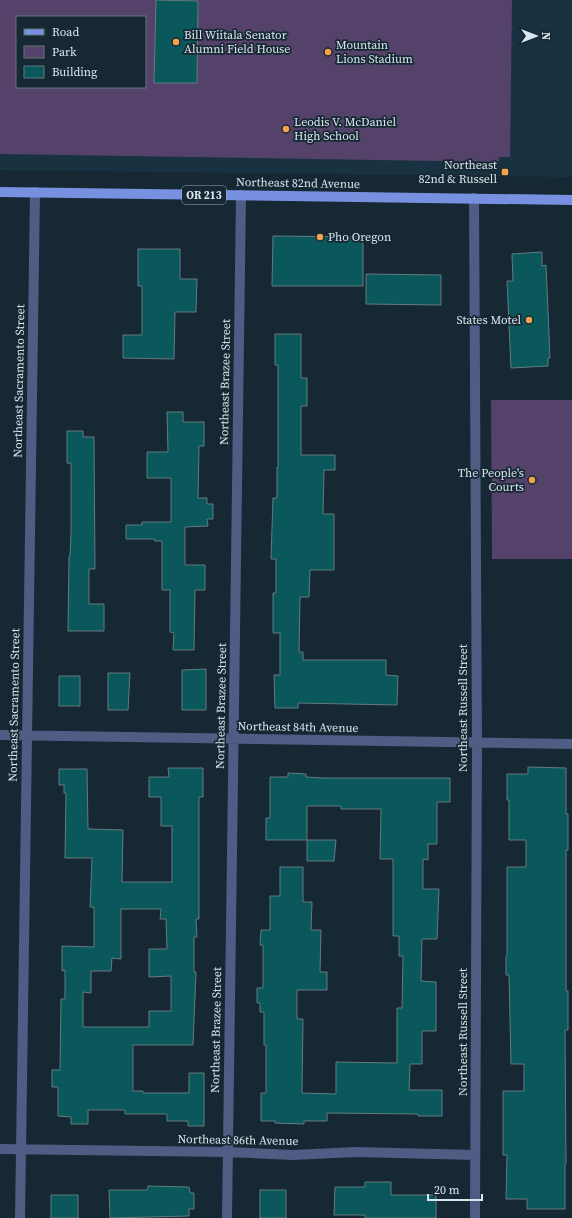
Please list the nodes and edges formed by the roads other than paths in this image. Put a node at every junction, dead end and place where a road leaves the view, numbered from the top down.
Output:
1 (0, 192) edge
2 (35, 192) junction
3 (241, 195) junction
4 (474, 198) junction
5 (572, 200) edge
6 (0, 735) edge
7 (26, 736) junction
8 (233, 738) junction
9 (477, 743) junction
10 (572, 744) edge
11 (0, 1149) edge
12 (21, 1149) junction
13 (227, 1152) junction
14 (475, 1155) junction
15 (20, 1218) edge
16 (227, 1218) edge
17 (475, 1218) edge

1 - 2 main road, Northeast 82nd Avenue / OR 213
2 - 3 main road, Northeast 82nd Avenue / OR 213
2 - 7 street, Northeast Sacramento Street
3 - 4 main road, Northeast 82nd Avenue / OR 213
3 - 8 street, Northeast Brazee Street
4 - 5 main road, Northeast 82nd Avenue / OR 213
4 - 9 street, Northeast Russell Street
6 - 7 street, Northeast 84th Avenue
7 - 8 street, Northeast 84th Avenue
7 - 12 street, Northeast Sacramento Street
8 - 9 street, Northeast 84th Avenue
8 - 13 street, Northeast Brazee Street
9 - 10 street, Northeast 84th Avenue
9 - 14 street, Northeast Russell Street
11 - 12 street, Northeast 86th Avenue
12 - 13 street, Northeast 86th Avenue
12 - 15 street, Northeast Sacramento Street
13 - 14 street, Northeast 86th Avenue
13 - 16 street, Northeast Brazee Street
14 - 17 street, Northeast Russell Street

